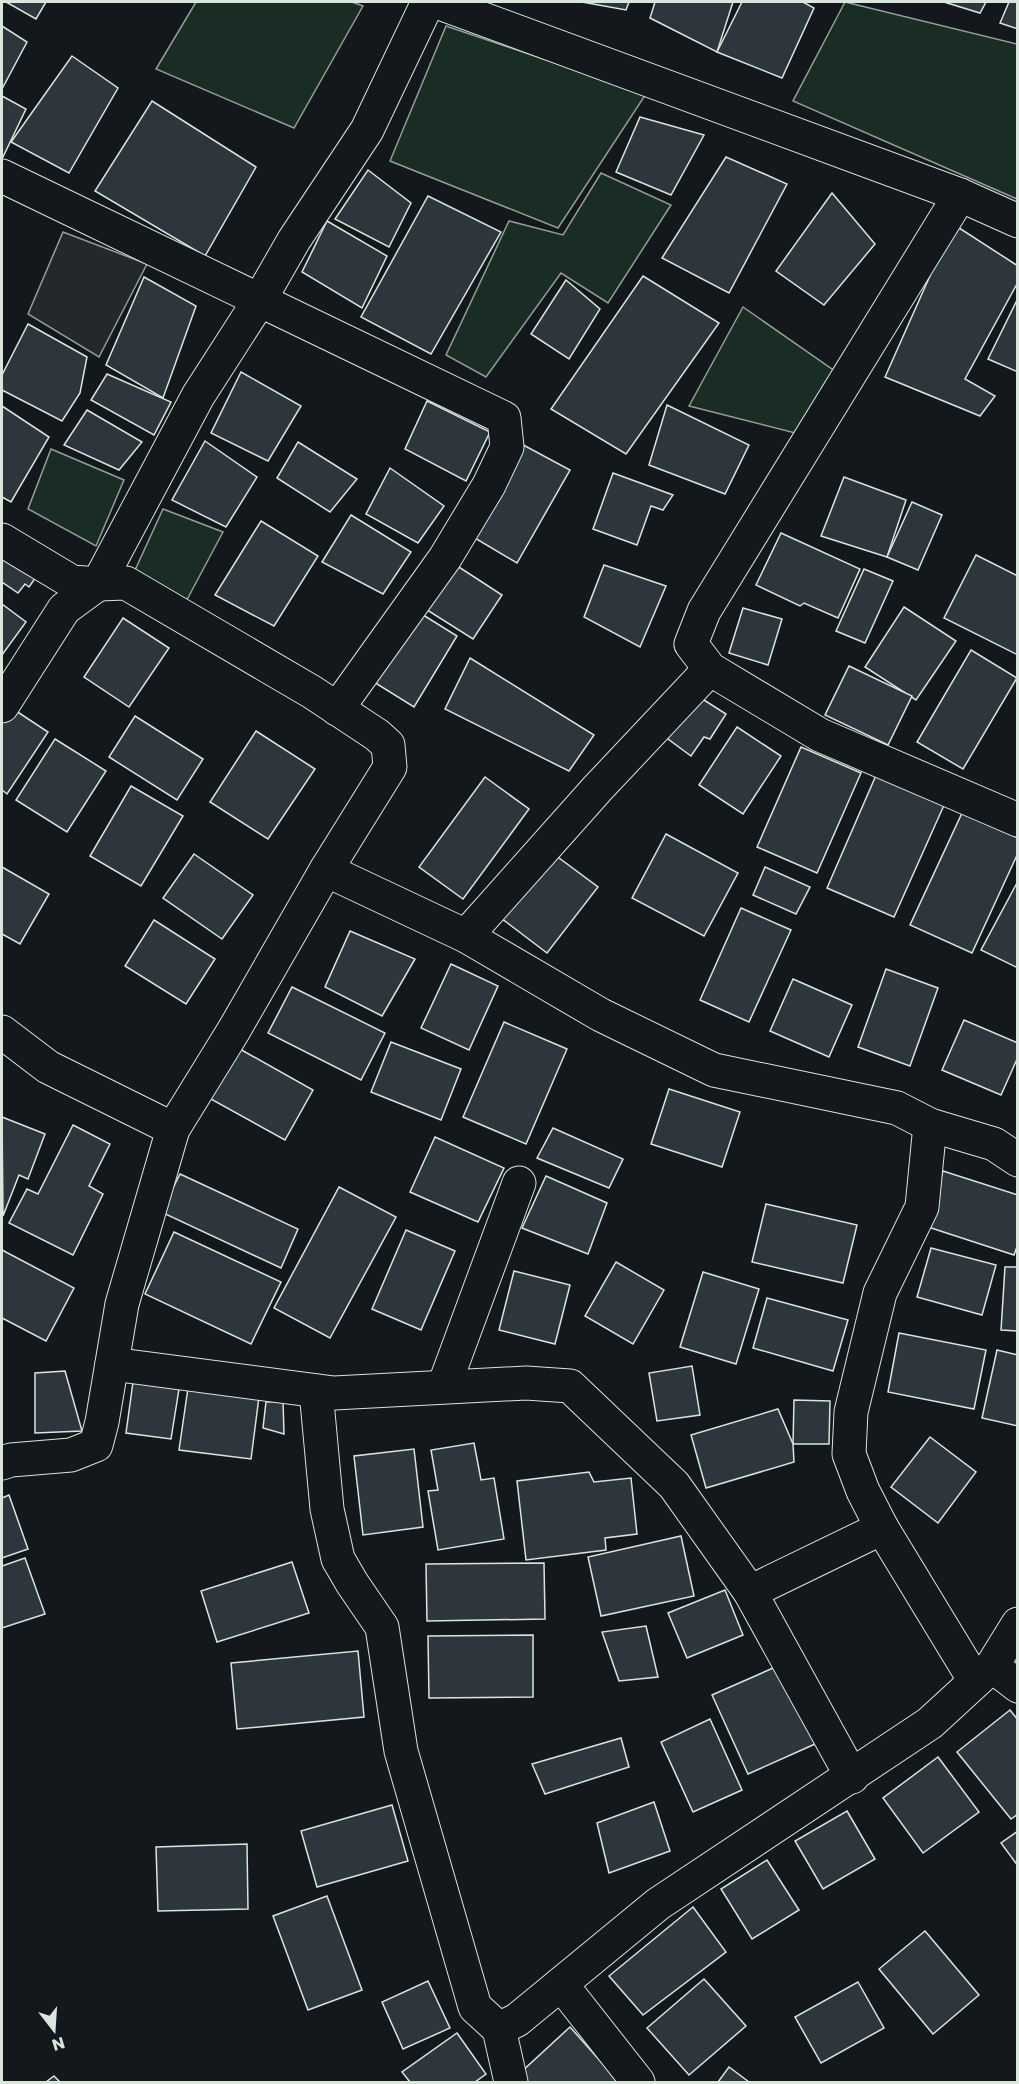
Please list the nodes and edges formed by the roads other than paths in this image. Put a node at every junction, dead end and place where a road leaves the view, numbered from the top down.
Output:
1 (428, 2) edge
2 (437, 2) edge
3 (2, 176) edge
4 (960, 195) junction
5 (1017, 221) edge
6 (259, 301) junction
7 (2, 540) edge
8 (98, 584) junction
9 (710, 669) junction
10 (2, 706) edge
11 (337, 709) junction
12 (1017, 820) edge
13 (326, 870) junction
14 (466, 936) junction
15 (2, 1032) edge
16 (930, 1125) junction
17 (173, 1129) junction
18 (1017, 1160) edge
19 (519, 1182) dead end
20 (112, 1364) junction
21 (444, 1386) junction
22 (316, 1391) junction
23 (2, 1463) edge
24 (882, 1528) junction
25 (750, 1592) junction
26 (1017, 1624) edge
27 (983, 1673) junction
28 (1017, 1686) edge
29 (852, 1777) junction
30 (561, 1984) junction
31 (499, 2030) junction
32 (511, 2082) edge
33 (638, 2082) edge

1 - 6 street
2 - 4 street
3 - 6 street
4 - 5 street
4 - 9 street
6 - 8 street
6 - 11 street
7 - 8 street
8 - 10 street
8 - 11 street
9 - 12 street
9 - 14 street
11 - 13 street
13 - 14 street
13 - 17 street
14 - 16 street
15 - 17 street
16 - 18 street
16 - 24 street
17 - 20 street
19 - 21 street
20 - 22 street
20 - 23 street
21 - 22 street
21 - 25 street
22 - 31 street
24 - 25 street
24 - 27 street
25 - 29 street
26 - 27 street
27 - 28 street
27 - 29 street
29 - 30 street
30 - 31 street
30 - 33 street
31 - 32 street

